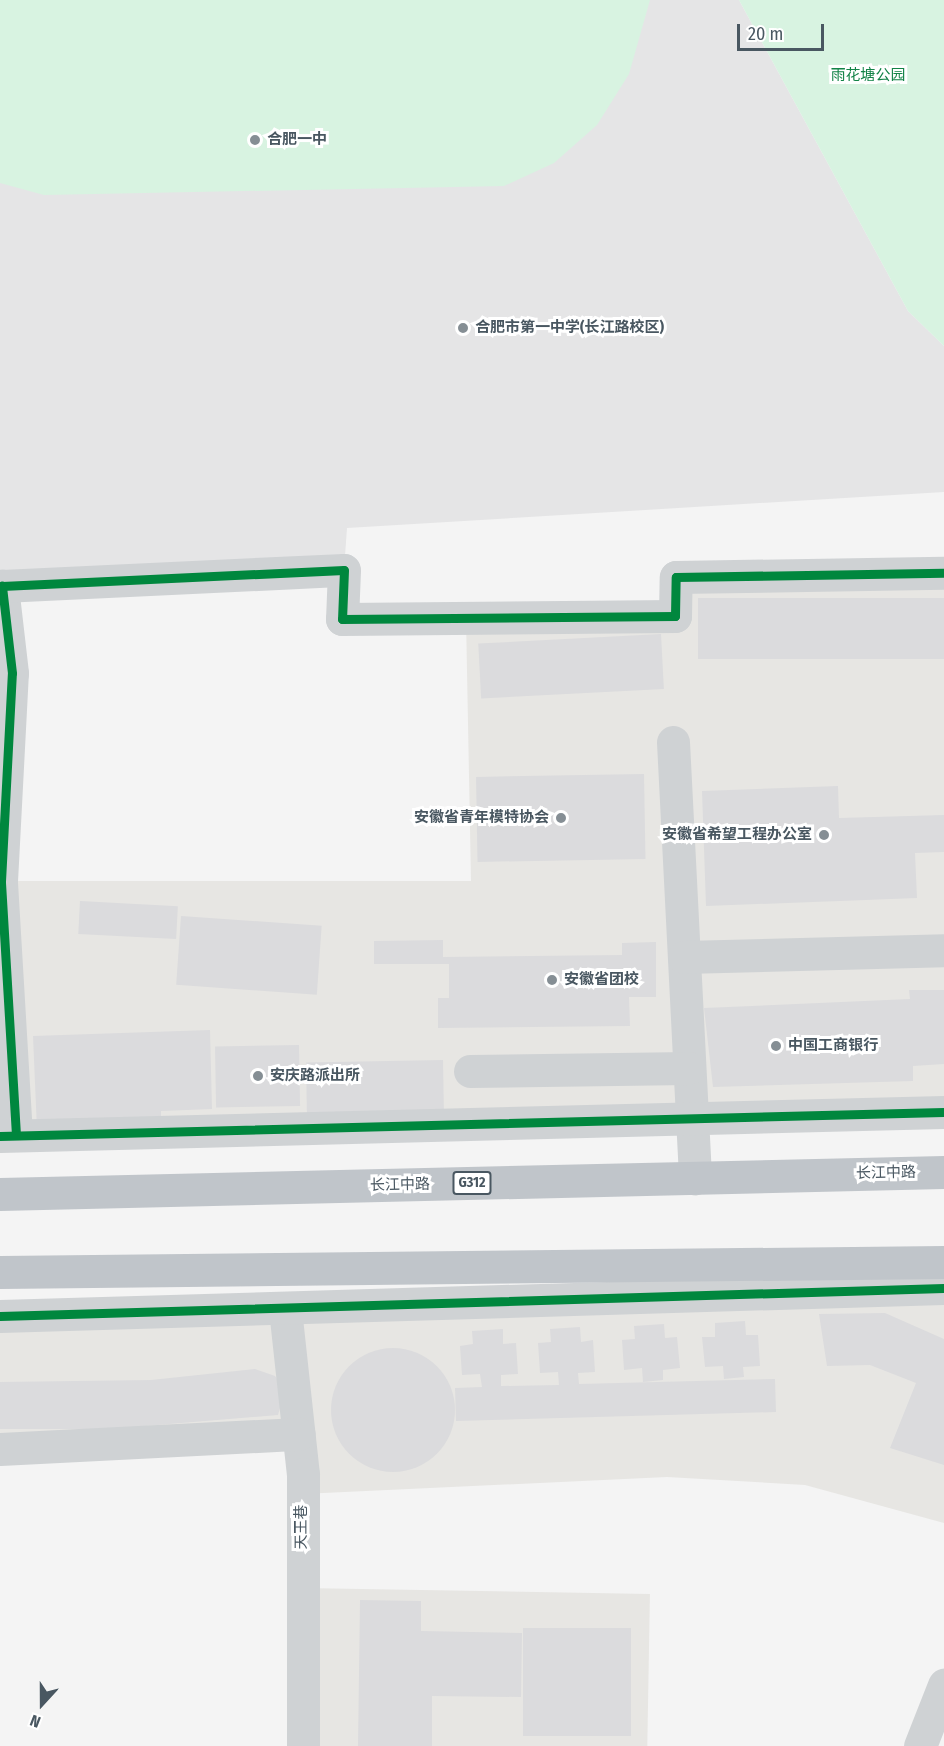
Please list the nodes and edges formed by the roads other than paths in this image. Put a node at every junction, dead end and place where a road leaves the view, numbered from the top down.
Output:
1 (944, 573) edge
2 (6, 673) edge
3 (673, 742) dead end
4 (944, 950) edge
5 (684, 957) junction
6 (689, 1068) junction
7 (470, 1071) dead end
8 (944, 1112) edge
9 (692, 1118) junction
10 (8, 1135) edge
11 (944, 1172) edge
12 (695, 1178) junction
13 (0, 1194) edge
14 (944, 1262) edge
15 (0, 1272) edge
16 (944, 1287) edge
17 (285, 1309) junction
18 (0, 1316) edge
19 (299, 1434) junction
20 (0, 1449) edge
21 (944, 1685) edge
22 (303, 1746) edge
23 (920, 1746) edge

1 - 2 street
2 - 10 street
3 - 5 street
4 - 5 street
5 - 6 street
6 - 7 street
6 - 9 street
8 - 9 street
9 - 10 street
9 - 12 street
11 - 12 highway, 长江中路 / G312
12 - 13 highway, 长江中路 / G312
14 - 15 highway
16 - 17 street
17 - 18 street
17 - 19 street, 天王巷
19 - 20 street
19 - 22 street, 天王巷
21 - 23 street

